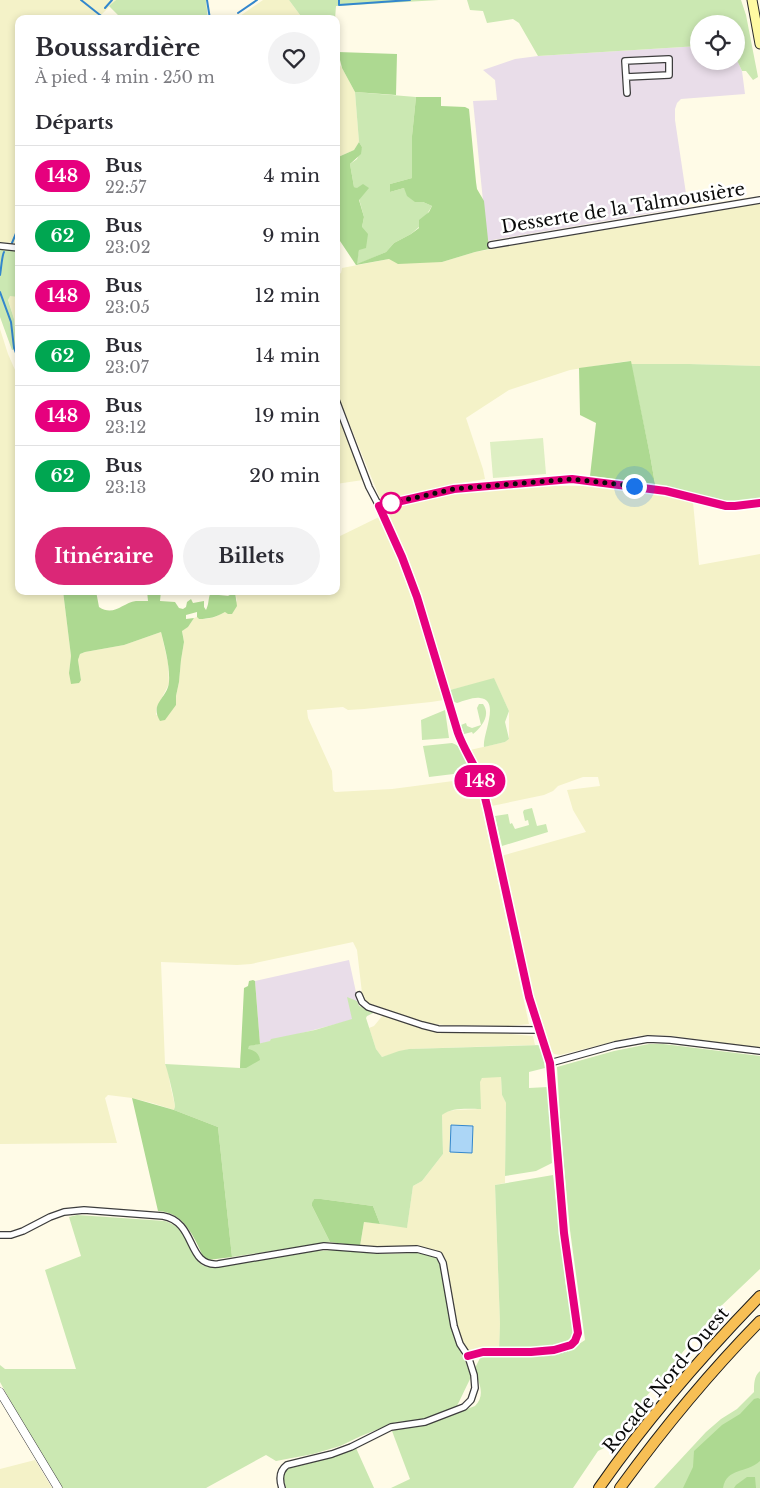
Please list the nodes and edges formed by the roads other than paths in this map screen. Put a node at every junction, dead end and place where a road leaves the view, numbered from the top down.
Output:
1 (752, 0) edge
2 (760, 44) edge
3 (626, 77) junction
4 (627, 93) dead end
5 (760, 200) edge
6 (491, 245) dead end
7 (0, 246) edge
8 (15, 248) edge
9 (340, 411) edge
10 (760, 503) edge
11 (379, 506) junction
12 (359, 995) dead end
13 (539, 1030) junction
14 (760, 1051) edge
15 (550, 1063) junction
16 (0, 1235) edge
17 (760, 1296) edge
18 (760, 1321) edge
19 (468, 1356) junction
20 (0, 1392) edge
21 (58, 1488) edge
22 (282, 1488) edge
23 (599, 1488) edge
24 (620, 1488) edge

1 - 2 main road
3 - 3 street
3 - 4 street
5 - 6 street, Desserte de la Talmousière
7 - 8 street
9 - 11 street
10 - 11 street
11 - 13 street
12 - 13 street
13 - 15 street
14 - 15 street
15 - 19 street
16 - 19 street
17 - 23 highway, Rocade Nord-Ouest
18 - 24 highway, Rocade Nord-Ouest
19 - 22 street
20 - 21 street

